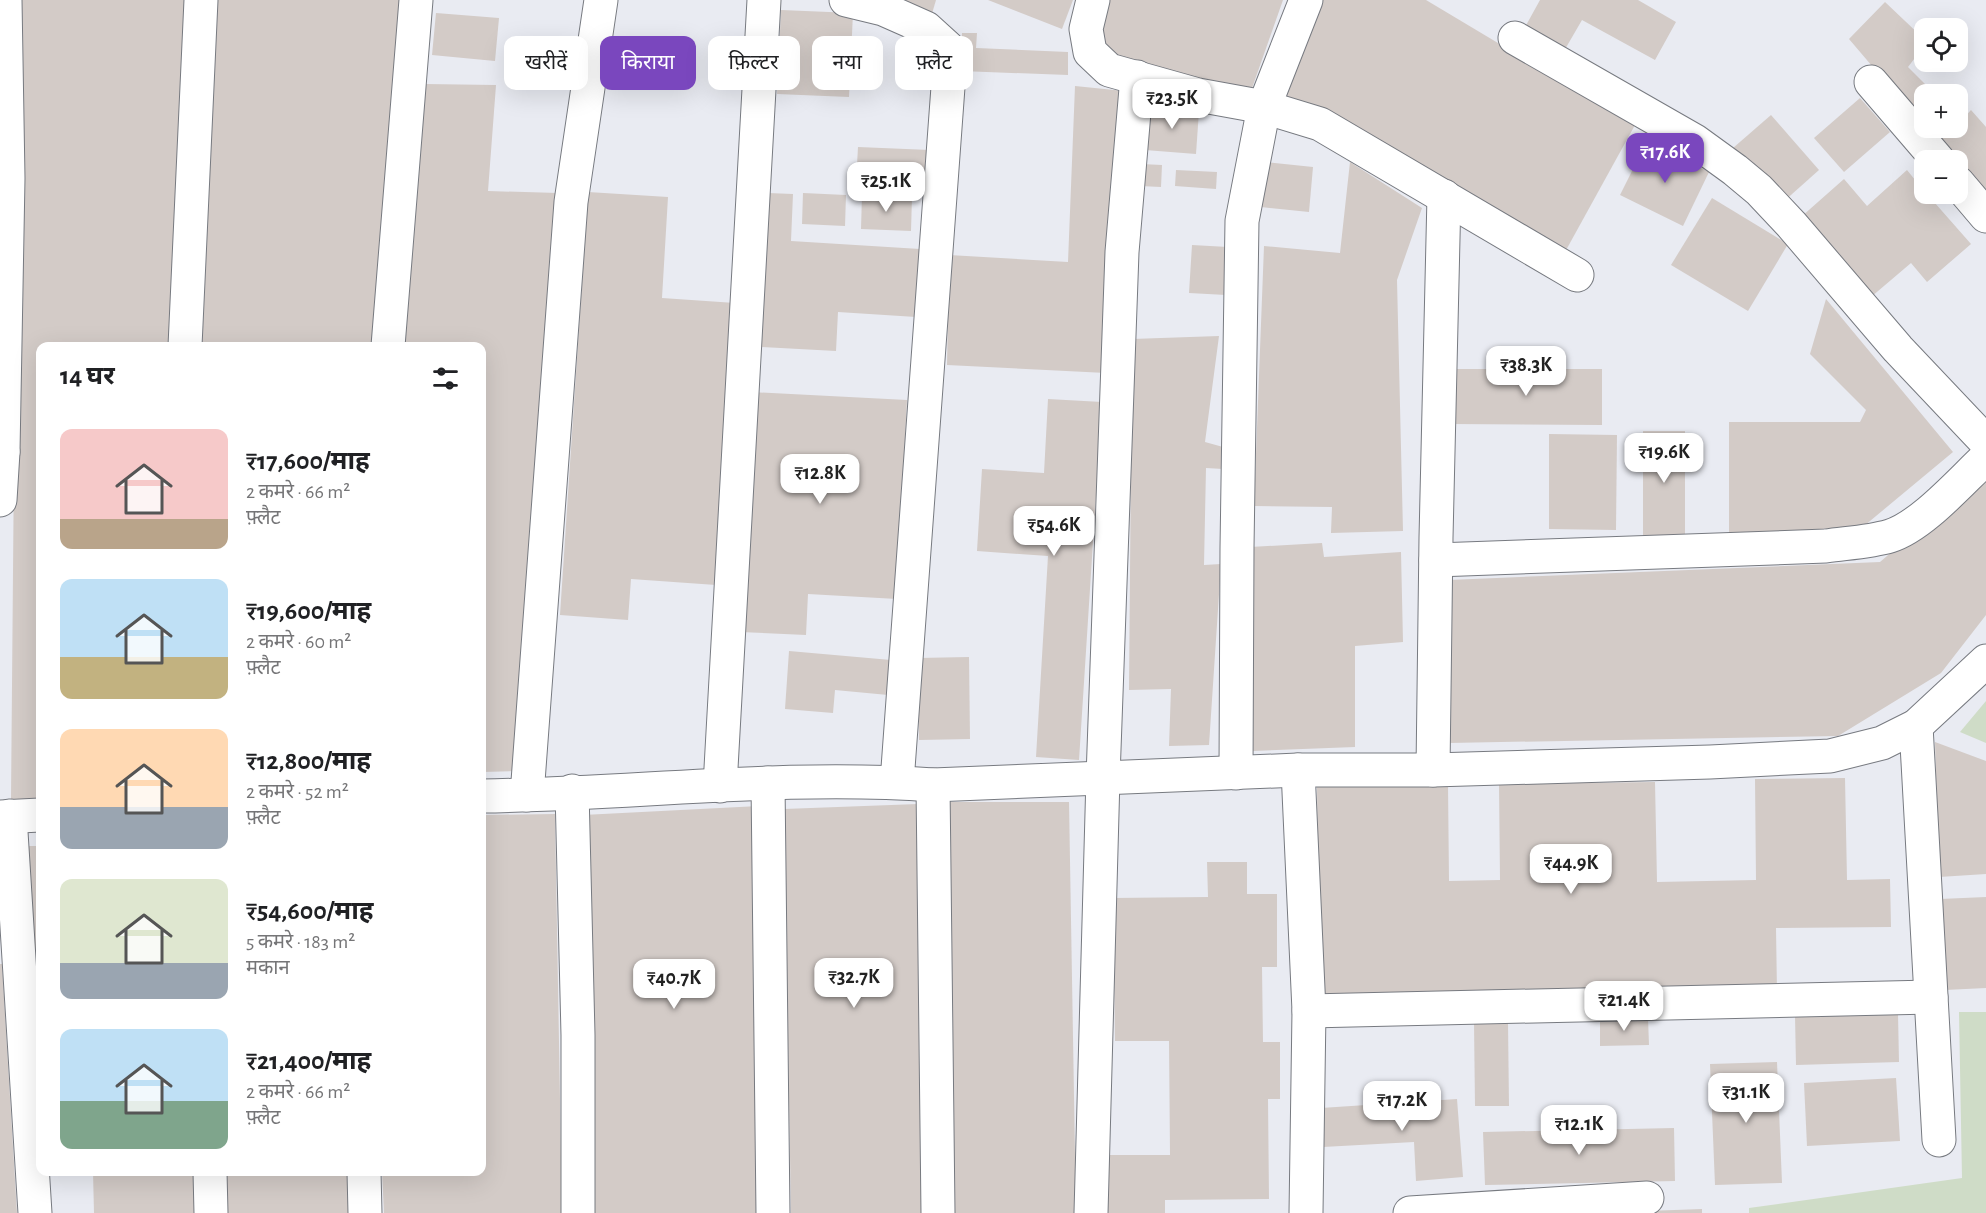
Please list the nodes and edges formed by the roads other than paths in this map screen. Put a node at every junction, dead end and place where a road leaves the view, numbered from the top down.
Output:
1 (4, 0) edge
2 (201, 0) edge
3 (416, 0) edge
4 (601, 0) edge
5 (764, 0) edge
6 (846, 0) edge
7 (1094, 0) edge
8 (1306, 0) edge
9 (1515, 38) dead end
10 (1137, 78) junction
11 (1871, 82) dead end
12 (1264, 107) junction
13 (1929, 150) edge
14 (1968, 195) edge
15 (1444, 196) junction
16 (1986, 216) edge
17 (1577, 275) dead end
18 (185, 342) edge
19 (388, 342) edge
20 (1986, 442) edge
21 (1, 452) edge
22 (1986, 458) edge
23 (0, 500) edge
24 (1436, 561) junction
25 (1986, 661) edge
26 (1916, 726) junction
27 (1298, 770) junction
28 (1433, 770) junction
29 (1236, 772) junction
30 (1103, 777) junction
31 (897, 782) junction
32 (768, 783) junction
33 (933, 785) junction
34 (720, 786) junction
35 (572, 792) junction
36 (527, 795) junction
37 (486, 796) edge
38 (17, 816) edge
39 (1931, 997) junction
40 (1309, 1011) junction
41 (1939, 1140) dead end
42 (210, 1176) edge
43 (364, 1176) edge
44 (1647, 1198) dead end
45 (35, 1213) edge
46 (211, 1213) edge
47 (364, 1213) edge
48 (578, 1213) edge
49 (773, 1213) edge
50 (938, 1213) edge
51 (1091, 1213) edge
52 (1306, 1213) edge
53 (1410, 1213) edge

1 - 21 street
2 - 18 street
3 - 19 street
4 - 36 street
5 - 34 street
6 - 31 street
7 - 10 street
8 - 12 street
9 - 20 street
10 - 12 street
10 - 30 street
11 - 13 street
12 - 15 street
12 - 29 street
14 - 16 street
15 - 17 street
15 - 24 street
21 - 23 street
22 - 24 street
24 - 28 street
25 - 26 street
26 - 28 street
26 - 39 street
27 - 28 street
27 - 29 street
27 - 40 street
29 - 30 street
30 - 33 street
30 - 51 street
31 - 32 street
31 - 33 street
32 - 34 street
32 - 49 street
33 - 50 street
34 - 35 street
35 - 36 street
35 - 48 street
36 - 37 street
38 - 45 street
39 - 40 street
39 - 41 street
40 - 52 street
42 - 46 street
43 - 47 street
44 - 53 street

